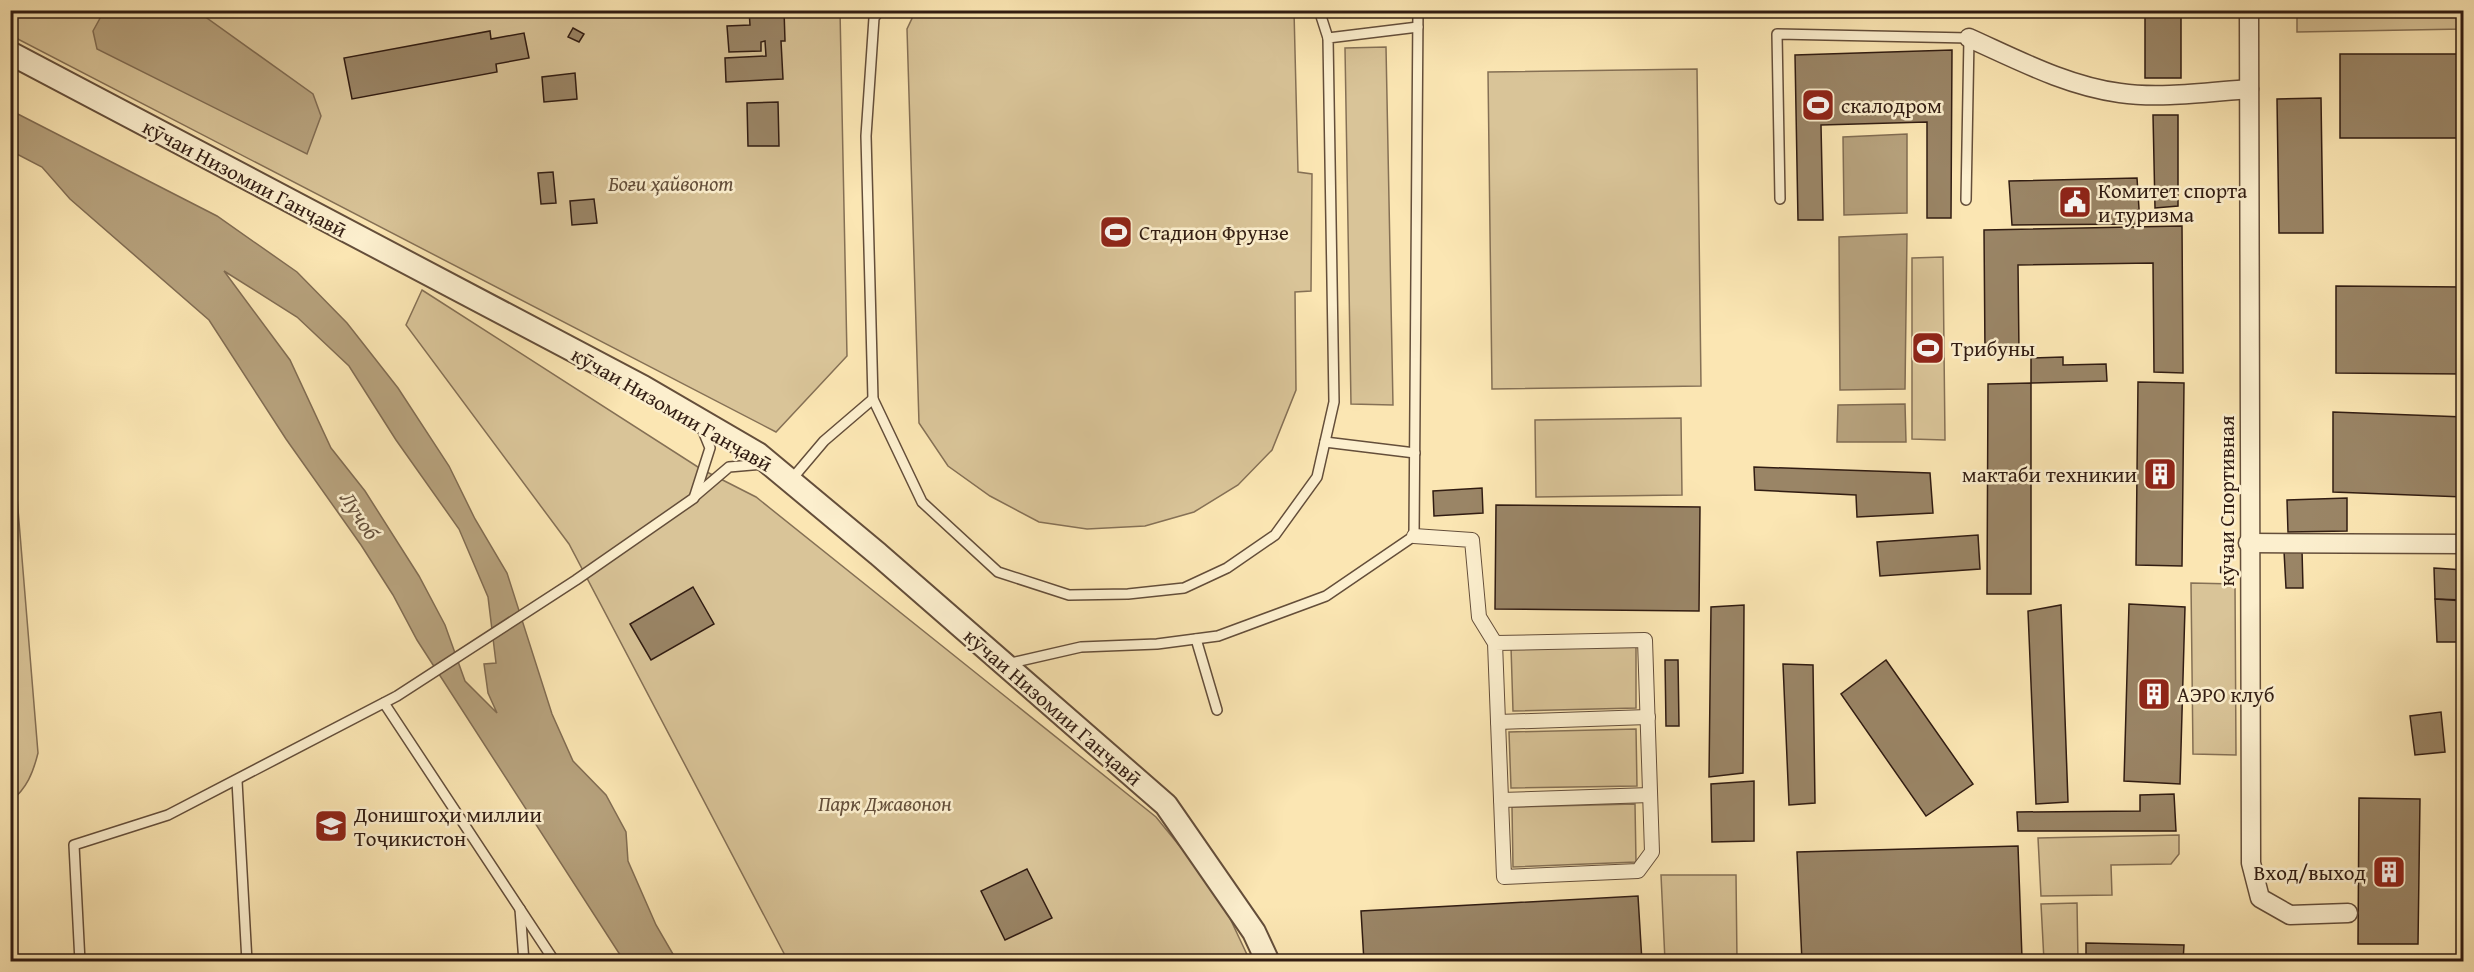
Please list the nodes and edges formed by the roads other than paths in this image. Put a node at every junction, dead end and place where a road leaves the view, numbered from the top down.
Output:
1 (1319, 10) edge
2 (1418, 10) edge
3 (2249, 10) edge
4 (876, 13) edge
5 (1418, 27) junction
6 (1328, 38) junction
7 (1969, 38) junction
8 (10, 53) edge
9 (2249, 89) junction
10 (1780, 199) dead end
11 (1966, 200) dead end
12 (873, 399) junction
13 (698, 419) junction
14 (1325, 442) junction
15 (1415, 453) junction
16 (770, 464) junction
17 (791, 480) junction
18 (694, 498) junction
19 (1414, 536) junction
20 (2248, 543) junction
21 (2463, 544) edge
22 (1196, 639) junction
23 (1495, 643) junction
24 (1006, 664) junction
25 (384, 703) junction
26 (1217, 710) dead end
27 (1648, 717) junction
28 (1498, 722) junction
29 (237, 781) junction
30 (1650, 795) junction
31 (1501, 800) junction
32 (520, 907) junction
33 (2348, 913) dead end
34 (80, 962) edge
35 (246, 962) edge
36 (524, 962) edge
37 (555, 962) edge
38 (1268, 962) edge

1 - 6 lane
2 - 5 lane
3 - 9 street, кӯчаи Спортивная
4 - 12 lane
5 - 6 lane
5 - 15 lane
6 - 14 lane
7 - 9 street
7 - 10 lane
7 - 11 lane
8 - 13 street, кӯчаи Низомии Ганҷавӣ
9 - 20 street, кӯчаи Спортивная
12 - 14 lane
12 - 17 lane
13 - 16 street, кӯчаи Низомии Ганҷавӣ
13 - 18 lane
14 - 15 lane
15 - 19 lane
16 - 17 street, кӯчаи Низомии Ганҷавӣ
16 - 18 lane
17 - 24 street, кӯчаи Низомии Ганҷавӣ
18 - 25 lane
19 - 22 lane
19 - 23 street
20 - 21 street
20 - 33 street, кӯчаи Спортивная
22 - 24 lane
22 - 26 lane
23 - 27 street
23 - 28 street
24 - 38 street, кӯчаи Низомии Ганҷавӣ
25 - 29 lane
25 - 32 lane
27 - 28 street
27 - 30 street
28 - 31 street
29 - 34 lane
29 - 35 lane
30 - 31 street
30 - 31 street
32 - 36 lane
32 - 37 lane

